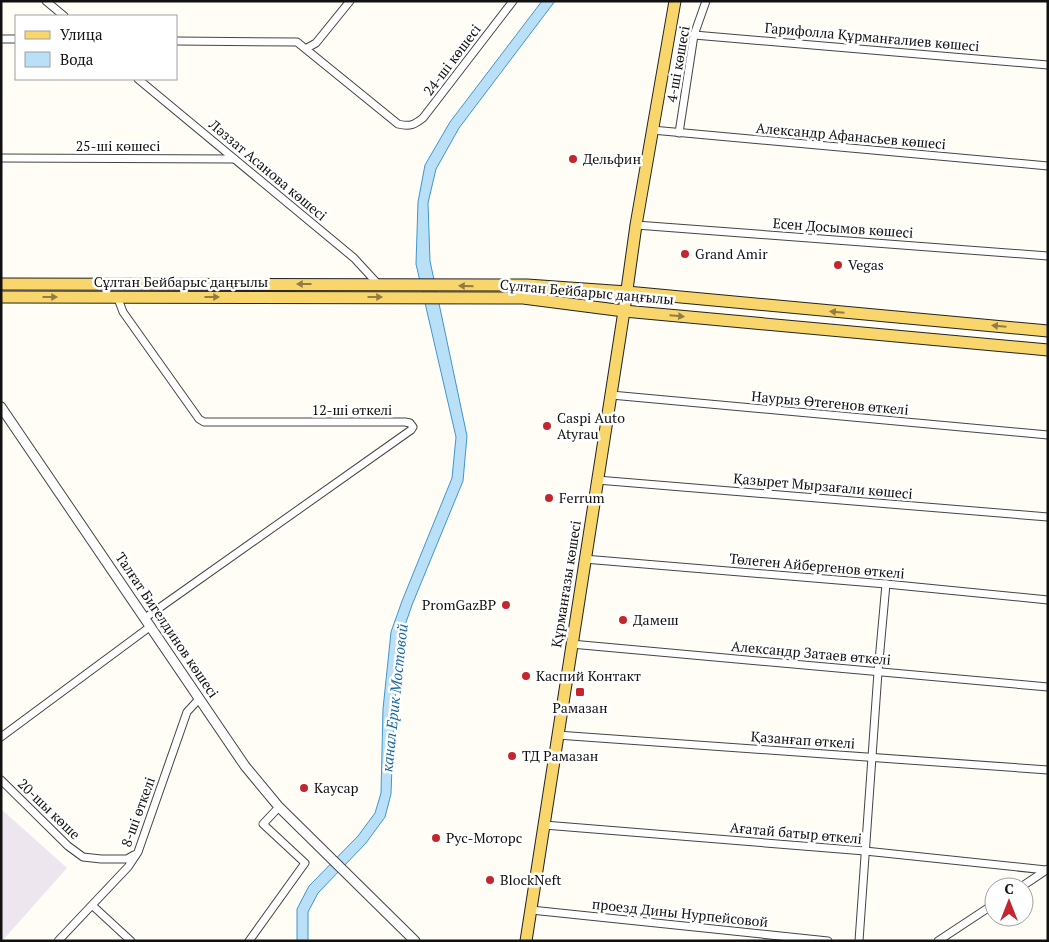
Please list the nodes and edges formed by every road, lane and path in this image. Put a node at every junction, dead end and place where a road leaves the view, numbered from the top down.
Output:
1 (46, 1) edge
2 (350, 1) edge
3 (513, 1) edge
4 (675, 1) edge
5 (706, 1) edge
6 (63, 15) edge
7 (694, 35) junction
8 (1, 39) edge
9 (15, 40) edge
10 (178, 41) edge
11 (306, 48) junction
12 (1048, 65) edge
13 (139, 80) edge
14 (652, 130) junction
15 (678, 133) junction
16 (1, 158) edge
17 (234, 159) junction
18 (1048, 166) edge
19 (636, 225) junction
20 (1048, 256) edge
21 (629, 271) junction
22 (1, 284) edge
23 (378, 284) junction
24 (602, 290) junction
25 (627, 292) junction
26 (643, 294) junction
27 (117, 296) junction
28 (1, 297) edge
29 (596, 308) junction
30 (624, 311) junction
31 (646, 313) junction
32 (1048, 331) edge
33 (620, 334) junction
34 (1048, 350) edge
35 (611, 395) junction
36 (1, 407) edge
37 (1048, 435) edge
38 (597, 480) junction
39 (1048, 517) edge
40 (584, 559) junction
41 (886, 584) junction
42 (1048, 600) edge
43 (145, 618) junction
44 (151, 626) junction
45 (571, 644) junction
46 (878, 672) junction
47 (1048, 687) edge
48 (198, 699) junction
49 (557, 735) junction
50 (1, 737) edge
51 (872, 757) junction
52 (1048, 770) edge
53 (1, 780) edge
54 (278, 807) junction
55 (544, 825) junction
56 (865, 851) junction
57 (138, 852) junction
58 (1047, 870) edge
59 (1034, 878) edge
60 (93, 906) junction
61 (530, 910) junction
62 (984, 911) edge
63 (58, 941) edge
64 (131, 941) edge
65 (249, 941) edge
66 (415, 941) edge
67 (526, 941) edge
68 (828, 941) edge
69 (859, 941) edge
70 (938, 941) edge

1 - 6 street
2 - 11 street
3 - 11 street, 24-ші көшесі
4 - 14 main road
5 - 7 street, 4-ші көшесі
7 - 12 street, Гарифолла Құрманғалиев көшесі
7 - 15 street, 4-ші көшесі
8 - 9 street
10 - 11 street
13 - 17 street, Ләззат Асанова көшесі
14 - 15 street, Александр Афанасьев көшесі
14 - 19 main road
15 - 18 street, Александр Афанасьев көшесі
16 - 17 street, 25-ші көшесі
17 - 23 street, Ләззат Асанова көшесі
19 - 20 street, Есен Досымов көшесі
19 - 21 main road
21 - 24 main road
21 - 25 main road
21 - 26 main road
23 -> 22 main road, Сұлтан Бейбарыс даңғылы
24 -> 23 main road, Сұлтан Бейбарыс даңғылы
24 - 25 main road, Сұлтан Бейбарыс даңғылы
25 - 26 main road, Сұлтан Бейбарыс даңғылы
25 - 30 main road, Құрманғазы көшесі
32 -> 26 main road, Сұлтан Бейбарыс даңғылы
28 -> 27 main road, Сұлтан Бейбарыс даңғылы
27 -> 29 main road, Сұлтан Бейбарыс даңғылы
27 - 43 street, 12-ші өткелі
29 - 30 main road, Сұлтан Бейбарыс даңғылы
29 - 33 main road
30 - 31 main road, Сұлтан Бейбарыс даңғылы
30 - 33 main road, Құрманғазы көшесі
31 - 33 main road
31 -> 34 main road, Сұлтан Бейбарыс даңғылы
33 - 35 main road, Құрманғазы көшесі
35 - 37 street, Наурыз Өтегенов өткелі
35 - 38 main road, Құрманғазы көшесі
36 - 43 street, Талғат Бигелдинов көшесі
38 - 39 street, Қазырет Мырзағали көшесі
38 - 40 main road, Құрманғазы көшесі
40 - 41 street, Төлеген Айбергенов өткелі
40 - 45 main road, Құрманғазы көшесі
41 - 42 street, Төлеген Айбергенов өткелі
41 - 46 street
43 - 44 street, Талғат Бигелдинов көшесі
44 - 48 street, Талғат Бигелдинов көшесі
44 - 50 street
45 - 46 street, Александр Затаев өткелі
45 - 49 main road, Құрманғазы көшесі
46 - 47 street, Александр Затаев өткелі
46 - 51 street
48 - 54 street, Талғат Бигелдинов көшесі
48 - 57 street, 8-ші өткелі
49 - 51 street, Қазанғап өткелі
49 - 55 main road, Құрманғазы көшесі
51 - 52 street, Қазанғап өткелі
51 - 56 street
53 - 57 street, 20-шы көше
54 - 65 street
54 - 66 street, Талғат Бигелдинов көшесі
55 - 56 street, Ағатай батыр өткелі
55 - 61 main road, Құрманғазы көшесі
56 - 58 street, Ағатай батыр өткелі
56 - 69 street
57 - 60 street, 8-ші өткелі
58 - 59 street
60 - 63 street, 8-ші өткелі
60 - 64 street
61 - 67 main road, Құрманғазы көшесі
61 - 68 street, проезд Дины Нурпейсовой
62 - 70 street

